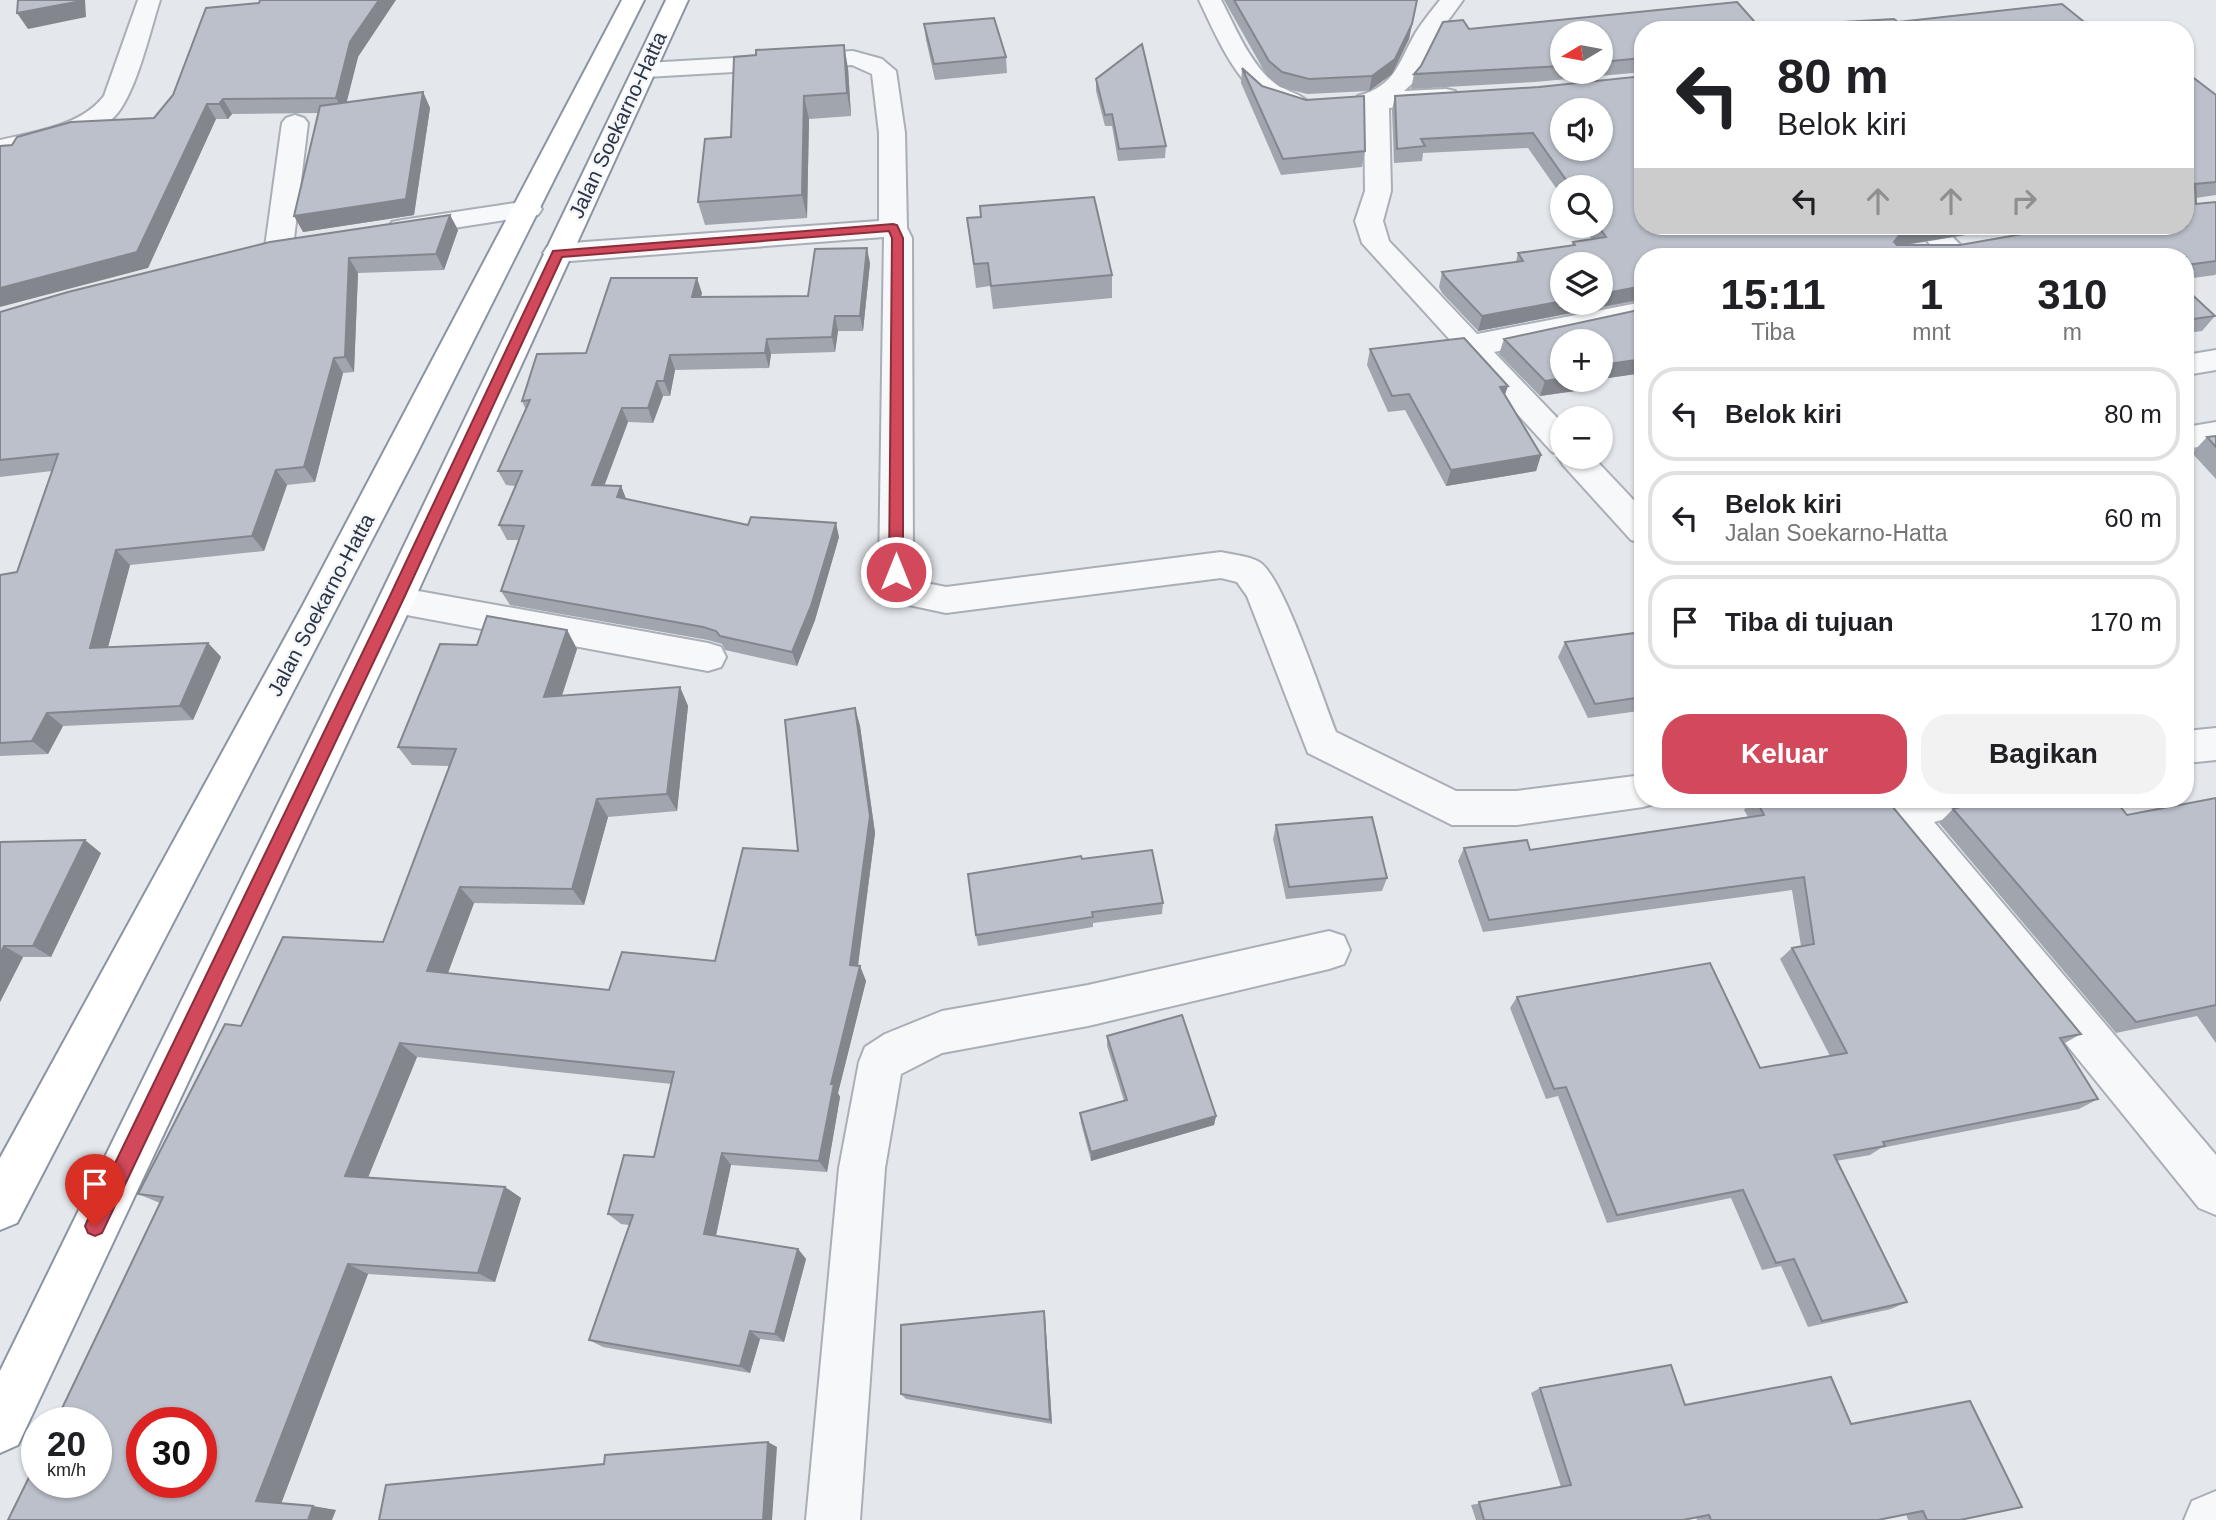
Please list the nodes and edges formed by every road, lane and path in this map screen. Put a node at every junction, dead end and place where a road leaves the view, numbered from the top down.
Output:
1 (149, 0) edge
2 (633, 0) edge
3 (677, 0) edge
4 (1210, 0) edge
5 (1452, 0) edge
6 (646, 70) junction
7 (1465, 95) edge
8 (1376, 101) junction
9 (295, 123) edge
10 (0, 148) edge
11 (528, 209) junction
12 (893, 228) junction
13 (376, 232) edge
14 (1936, 235) edge
15 (307, 242) edge
16 (1984, 242) edge
17 (1948, 248) edge
18 (1967, 248) edge
19 (557, 253) junction
20 (1634, 313) edge
21 (1470, 344) junction
22 (2216, 360) edge
23 (2194, 364) edge
24 (1550, 430) edge
25 (2216, 433) edge
26 (2194, 437) edge
27 (1585, 469) edge
28 (1634, 521) edge
29 (396, 600) junction
30 (708, 657) dead end
31 (2216, 744) edge
32 (2194, 746) edge
33 (1634, 792) edge
34 (1900, 808) edge
35 (1329, 950) dead end
36 (2216, 1191) edge
37 (0, 1206) edge
38 (0, 1426) edge
39 (2216, 1518) edge
40 (833, 1520) edge
41 (2211, 1520) edge

1 - 10 street
2 - 11 highway, Jalan Soekarno-Hatta
3 - 6 highway, Jalan Soekarno-Hatta
4 - 8 street
5 - 8 street
6 - 12 street
6 - 19 highway, Jalan Soekarno-Hatta
7 - 8 street
8 - 21 street
9 - 15 street
11 - 13 street
11 - 37 highway, Jalan Soekarno-Hatta
12 - 19 street
12 - 33 street
14 - 17 street
16 - 18 street
19 - 29 highway, Jalan Soekarno-Hatta
20 - 21 street
21 - 24 street
22 - 23 street
25 - 26 street
27 - 28 street
29 - 30 street
29 - 38 highway, Jalan Soekarno-Hatta
31 - 32 street
34 - 36 street
35 - 40 street
39 - 41 street

